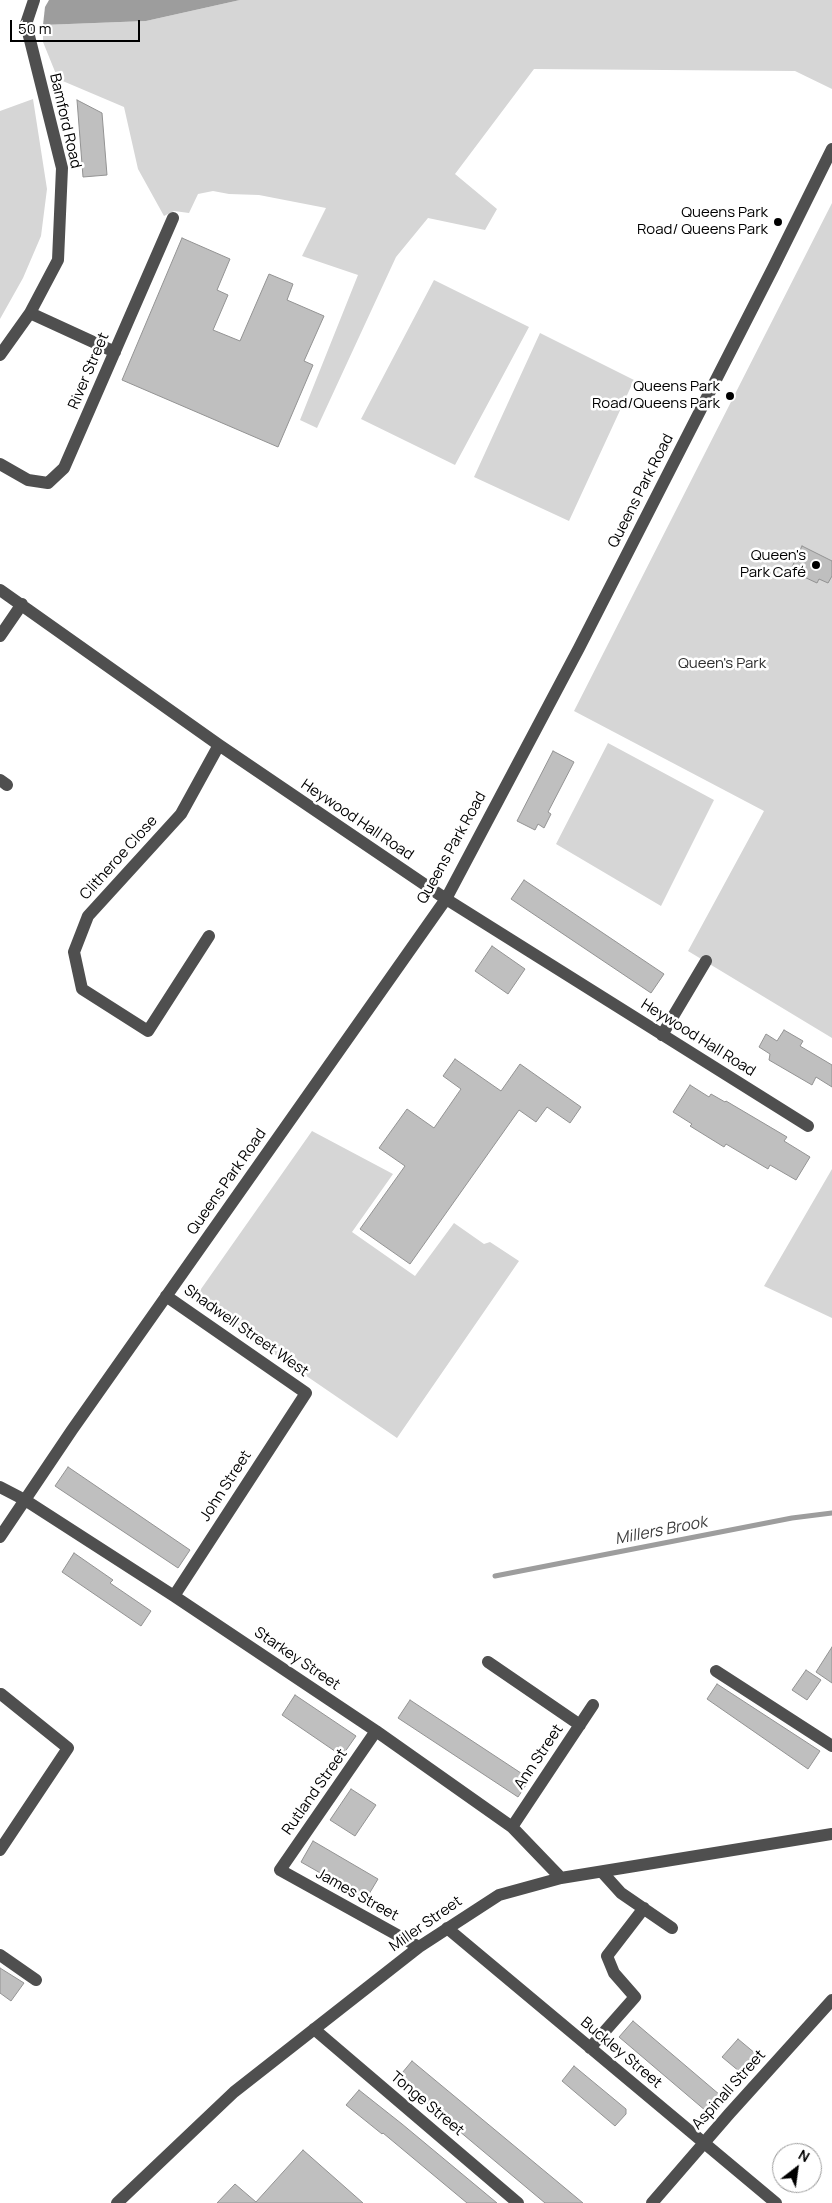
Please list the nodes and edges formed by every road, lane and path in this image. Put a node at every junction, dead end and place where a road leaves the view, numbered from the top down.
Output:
1 (31, 6) edge
2 (832, 149) edge
3 (172, 218) dead end
4 (30, 312) junction
5 (115, 352) junction
6 (0, 355) edge
7 (0, 464) edge
8 (0, 590) edge
9 (22, 604) junction
10 (0, 636) edge
11 (219, 745) junction
12 (446, 899) junction
13 (209, 936) dead end
14 (706, 961) dead end
15 (662, 1035) junction
16 (808, 1126) dead end
17 (166, 1296) junction
18 (306, 1394) joint
19 (0, 1487) edge
20 (25, 1500) junction
21 (0, 1537) edge
22 (174, 1596) junction
23 (488, 1662) dead end
24 (716, 1672) dead end
25 (1, 1694) edge
26 (593, 1705) dead end
27 (580, 1726) junction
28 (376, 1731) junction
29 (832, 1746) edge
30 (512, 1827) junction
31 (832, 1834) edge
32 (2, 1843) edge
33 (280, 1870) joint
34 (602, 1872) junction
35 (561, 1878) junction
36 (644, 1908) junction
37 (447, 1928) junction
38 (672, 1928) dead end
39 (419, 1947) junction
40 (0, 1955) edge
41 (36, 1980) dead end
42 (832, 2000) edge
43 (314, 2030) junction
44 (590, 2048) junction
45 (703, 2143) junction
46 (117, 2203) edge
47 (518, 2203) edge
48 (652, 2203) edge
49 (776, 2203) edge

1 - 4 street, Bamford Road
2 - 12 street, Queens Park Road
3 - 5 street, River Street
4 - 5 street
4 - 6 street, Bamford Road
5 - 7 street, River Street
8 - 9 street, Heywood Hall Road
9 - 10 street
9 - 11 street, Heywood Hall Road
11 - 12 street, Heywood Hall Road
11 - 13 street, Clitheroe Close
12 - 15 street, Heywood Hall Road
12 - 17 street, Queens Park Road
14 - 15 street
15 - 16 street, Heywood Hall Road
17 - 18 street, Shadwell Street West
17 - 20 street, Queens Park Road
18 - 22 street, John Street
19 - 20 street, Starkey Street
20 - 21 street, Queens Park Road
20 - 22 street, Starkey Street
22 - 28 street, Starkey Street
23 - 27 street
24 - 29 street
25 - 32 street
26 - 27 street, Ann Street
27 - 30 street, Ann Street
28 - 30 street, Starkey Street
28 - 33 street, Rutland Street
30 - 35 street, Starkey Street
31 - 34 street, Miller Street
33 - 39 street, James Street
34 - 35 street, Miller Street
34 - 36 street
35 - 37 street, Miller Street
36 - 38 street
36 - 44 street
37 - 39 street, Miller Street
37 - 44 street, Buckley Street
39 - 43 street, Miller Street
40 - 41 street
42 - 45 street, Aspinall Street
43 - 46 street, Miller Street
43 - 47 street, Tonge Street
44 - 45 street, Buckley Street
45 - 48 street, Aspinall Street
45 - 49 street, Buckley Street

